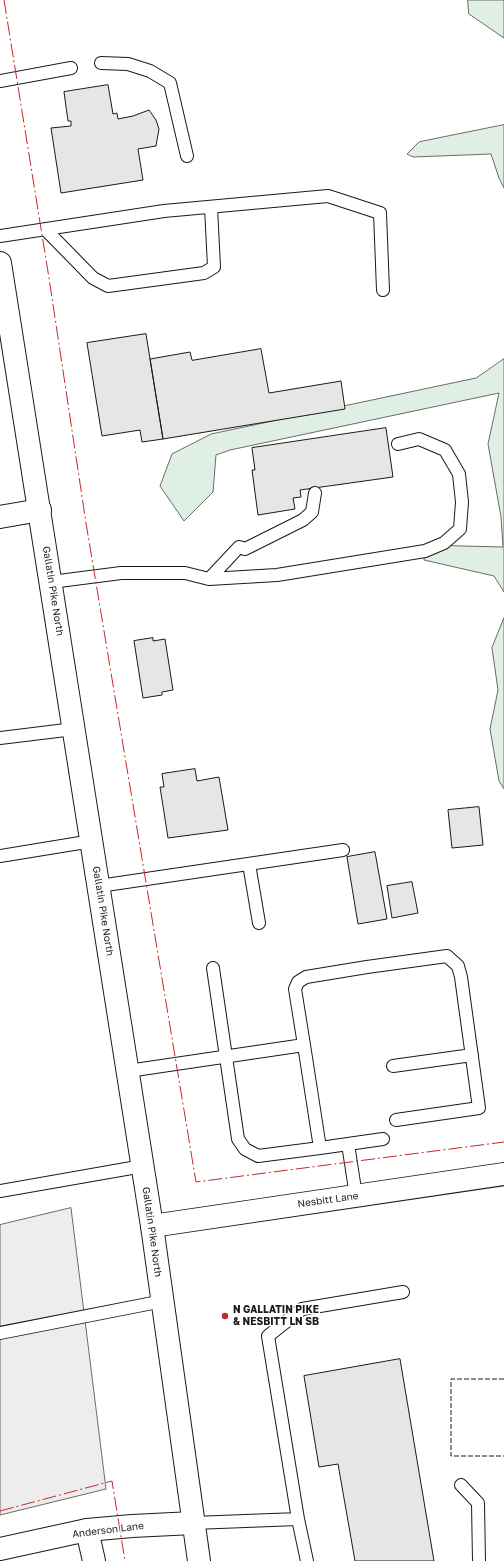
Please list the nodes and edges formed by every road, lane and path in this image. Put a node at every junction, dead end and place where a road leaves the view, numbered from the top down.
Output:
1 (101, 63) dead end
2 (71, 68) dead end
3 (0, 81) edge
4 (187, 156) dead end
5 (210, 207) junction
6 (45, 229) junction
7 (0, 236) edge
8 (0, 263) edge
9 (382, 290) dead end
10 (398, 444) dead end
11 (315, 493) dead end
12 (40, 510) junction
13 (0, 517) edge
14 (209, 579) junction
15 (51, 582) junction
16 (74, 729) junction
17 (0, 738) edge
18 (92, 841) junction
19 (343, 850) dead end
20 (0, 856) edge
21 (249, 864) junction
22 (99, 886) junction
23 (259, 923) dead end
24 (213, 968) dead end
25 (304, 1045) junction
26 (472, 1055) junction
27 (227, 1056) junction
28 (393, 1066) dead end
29 (128, 1071) junction
30 (396, 1120) dead end
31 (382, 1139) dead end
32 (348, 1144) junction
33 (320, 1148) junction
34 (143, 1166) junction
35 (504, 1174) edge
36 (0, 1192) edge
37 (356, 1196) junction
38 (152, 1226) junction
39 (402, 1292) dead end
40 (163, 1302) junction
41 (0, 1333) edge
42 (461, 1484) dead end
43 (298, 1519) junction
44 (193, 1523) junction
45 (87, 1530) junction
46 (0, 1549) edge
47 (94, 1561) edge
48 (199, 1561) edge
49 (307, 1561) edge
50 (479, 1561) edge

1 - 4 lane
2 - 3 lane
5 - 6 lane
5 - 6 lane
5 - 9 lane
6 - 7 lane
8 - 12 main road, Gallatin Pike North
10 - 14 lane
11 - 14 lane
12 - 13 main road
12 - 15 main road, Gallatin Pike North
14 - 15 lane
15 - 16 main road, Gallatin Pike North
16 - 17 lane
16 - 18 main road, Gallatin Pike North
18 - 20 lane
18 - 22 main road, Gallatin Pike North
19 - 21 lane
21 - 22 lane
21 - 23 lane
22 - 29 main road, Gallatin Pike North
24 - 27 lane
25 - 26 lane
25 - 27 lane
25 - 33 lane
26 - 28 lane
26 - 30 lane
27 - 29 lane
27 - 33 lane
29 - 34 main road, Gallatin Pike North
31 - 32 lane
32 - 33 lane
32 - 37 lane
34 - 36 lane
34 - 38 main road, Gallatin Pike North
35 - 37 main road, Nesbitt Lane
37 - 38 main road, Nesbitt Lane
38 - 40 main road, Gallatin Pike North
39 - 43 lane
40 - 41 lane
40 - 44 main road, Gallatin Pike North
42 - 50 lane
43 - 44 lane
43 - 49 lane
44 - 45 main road, Anderson Lane
44 - 48 main road, Gallatin Pike North
45 - 46 main road, Anderson Lane
45 - 47 main road

